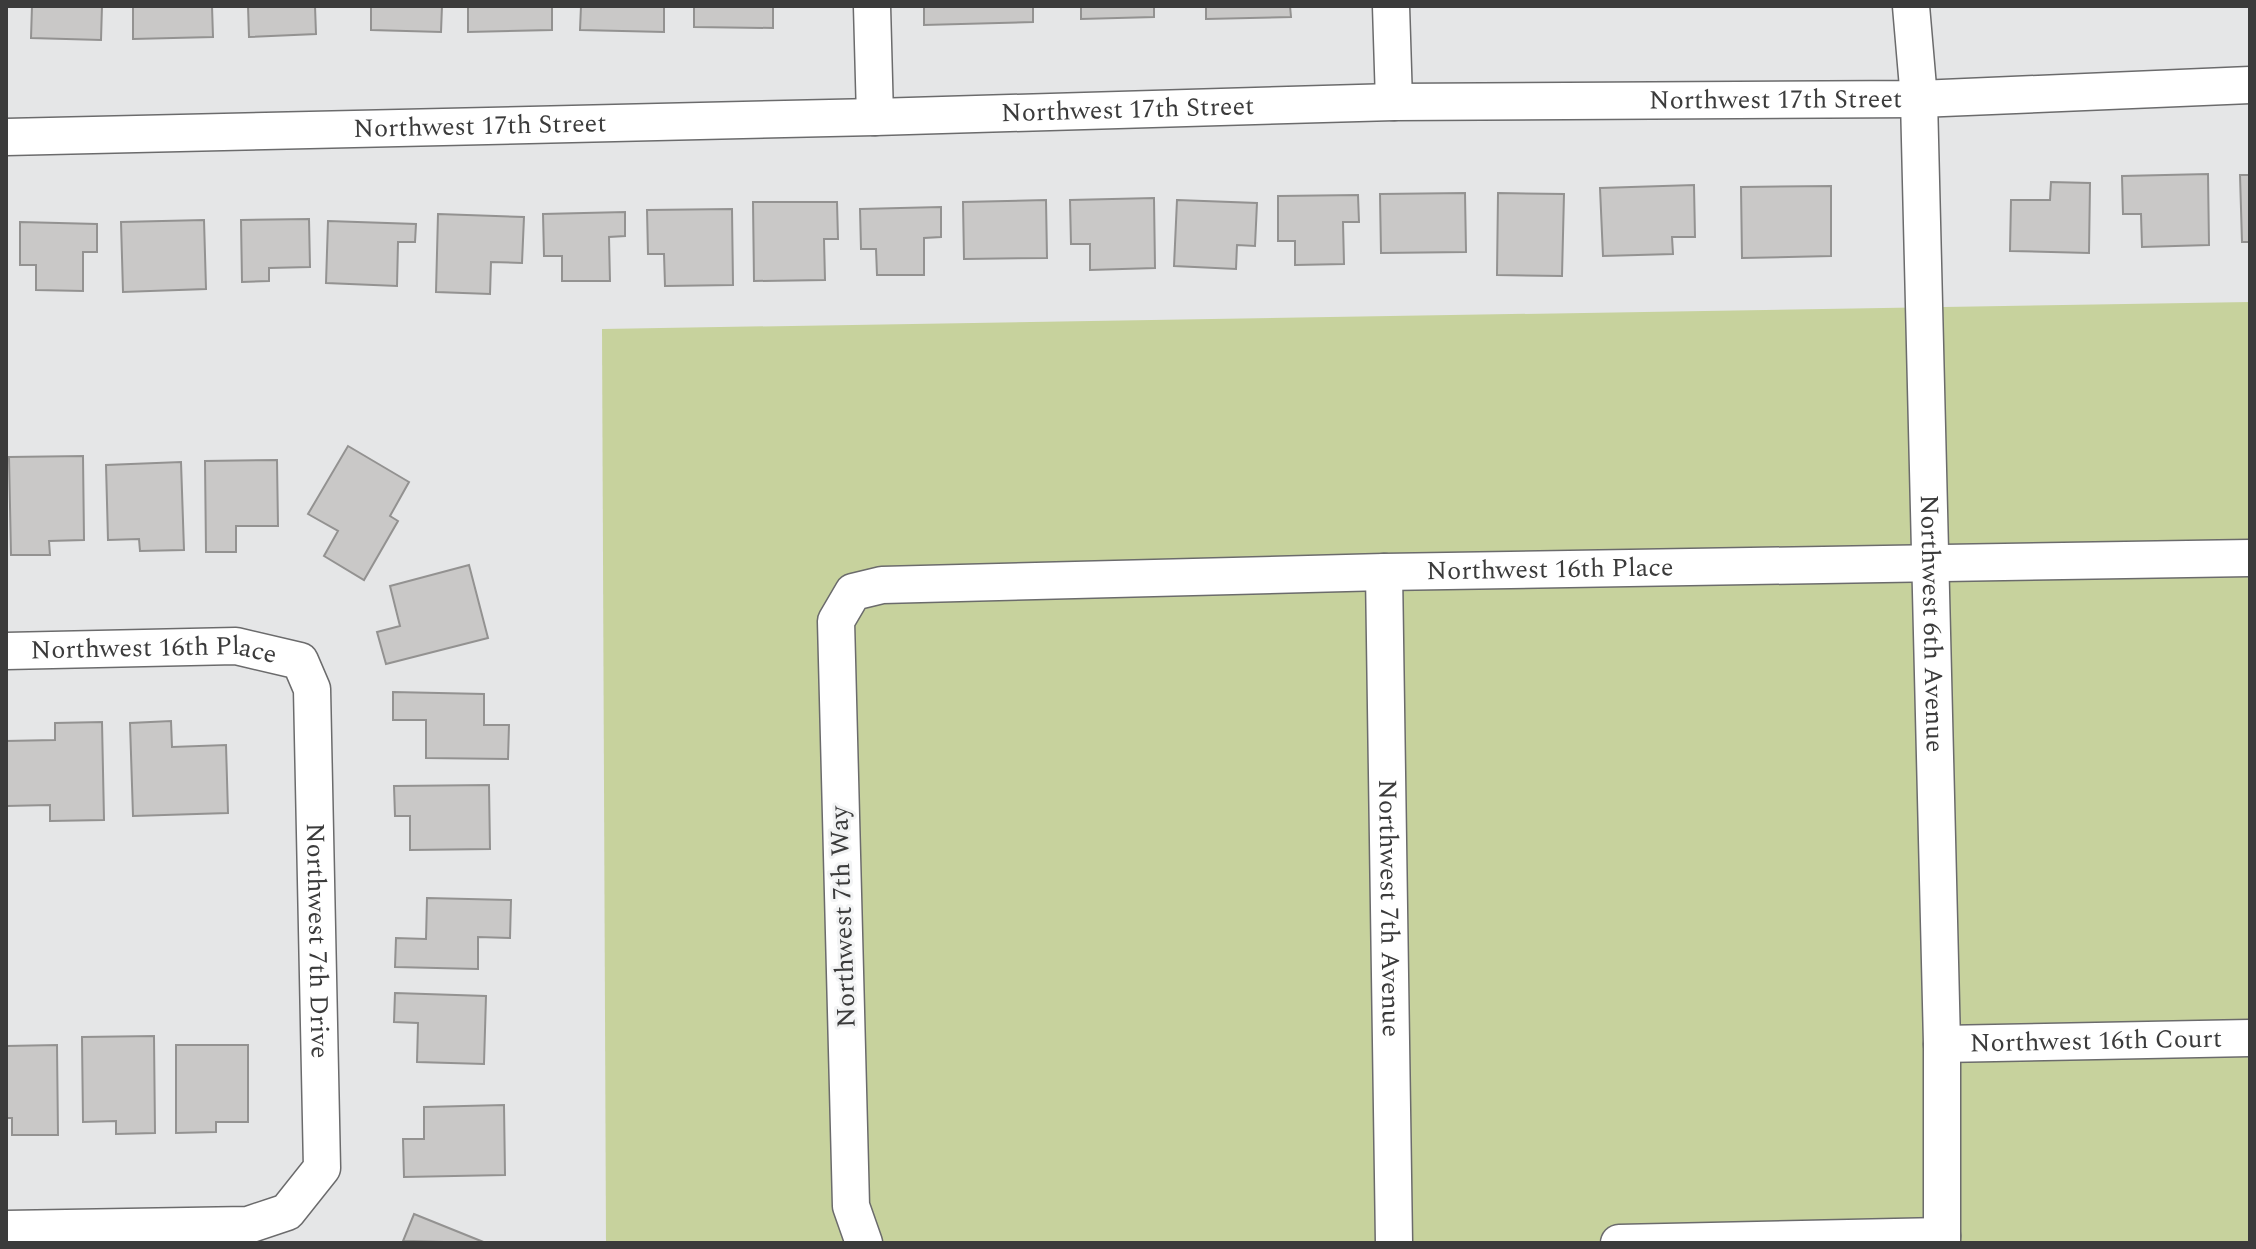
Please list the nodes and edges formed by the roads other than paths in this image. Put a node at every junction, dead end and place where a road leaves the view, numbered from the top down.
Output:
1 (872, 6) edge
2 (1391, 6) edge
3 (1911, 6) edge
4 (2250, 85) edge
5 (1919, 99) junction
6 (1394, 102) junction
7 (875, 117) junction
8 (6, 137) edge
9 (2250, 558) edge
10 (1930, 564) junction
11 (1384, 572) junction
12 (853, 592) joint
13 (6, 651) edge
14 (300, 661) joint
15 (2250, 1038) edge
16 (1942, 1044) junction
17 (6, 1229) edge
18 (1942, 1240) edge
19 (864, 1243) edge
20 (1394, 1243) edge
21 (1619, 1243) edge

1 - 7 street
2 - 6 street
3 - 5 street, Northwest 6th Avenue
4 - 5 street, Northwest 17th Street
5 - 6 street, Northwest 17th Street
5 - 10 street, Northwest 6th Avenue
6 - 7 street, Northwest 17th Street
7 - 8 street, Northwest 17th Street
9 - 10 street, Northwest 16th Place
10 - 11 street, Northwest 16th Place
10 - 16 street, Northwest 6th Avenue
11 - 12 street, Northwest 16th Place
11 - 20 street, Northwest 7th Avenue
12 - 19 street, Northwest 7th Way
13 - 14 street, Northwest 16th Place
14 - 17 street, Northwest 7th Drive
15 - 16 street, Northwest 16th Court
16 - 18 street, Northwest 6th Avenue
18 - 21 street

